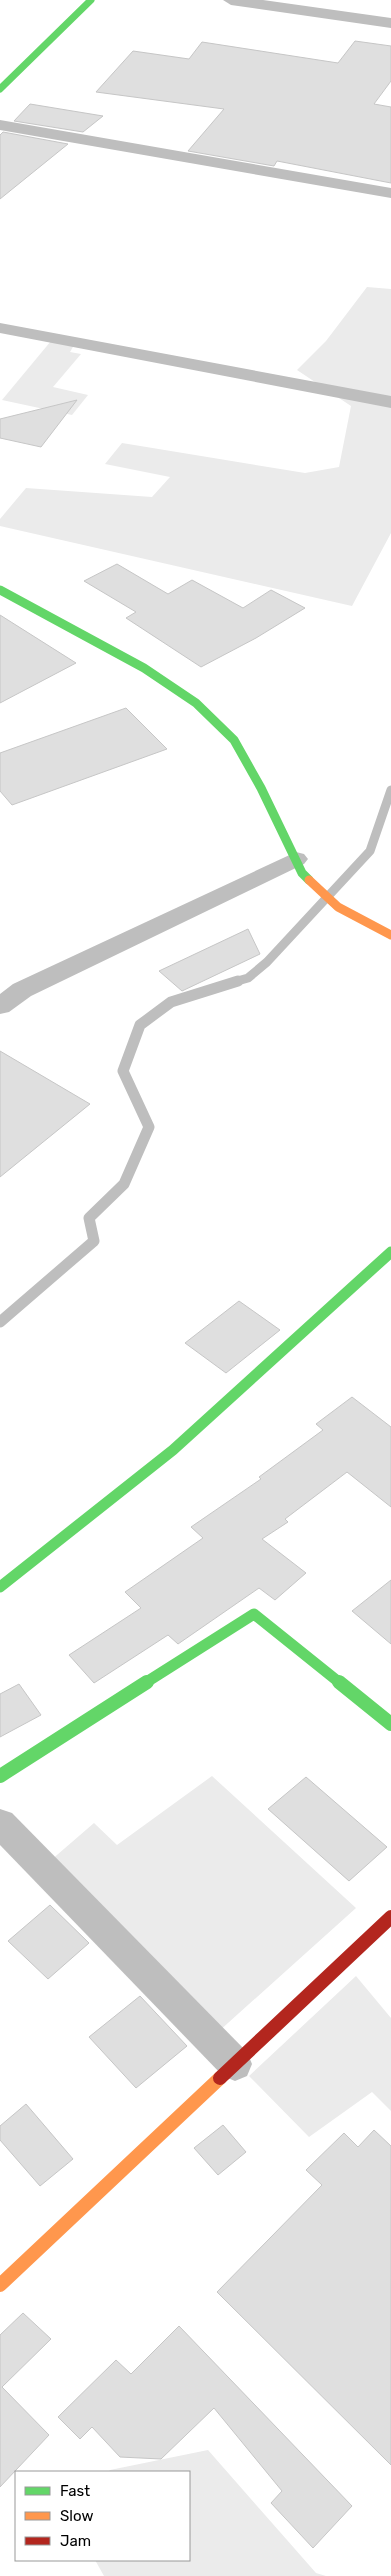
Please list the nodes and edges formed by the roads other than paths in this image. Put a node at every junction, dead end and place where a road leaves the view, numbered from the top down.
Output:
1 (91, 0) edge
2 (231, 0) edge
3 (391, 23) edge
4 (0, 89) edge
5 (0, 125) edge
6 (391, 193) edge
7 (0, 328) edge
8 (391, 402) edge
9 (0, 590) edge
10 (296, 859) junction
11 (391, 935) edge
12 (0, 1006) edge
13 (391, 1252) edge
14 (0, 1586) edge
15 (391, 1724) edge
16 (0, 1776) edge
17 (0, 1823) edge
18 (391, 1917) edge
19 (235, 2064) junction
20 (0, 2285) edge

1 - 4 street
2 - 3 street
5 - 6 street
7 - 8 street
9 - 10 street
10 - 11 street
10 - 12 street
13 - 14 street
15 - 16 street
17 - 19 street
18 - 19 street
19 - 20 street

